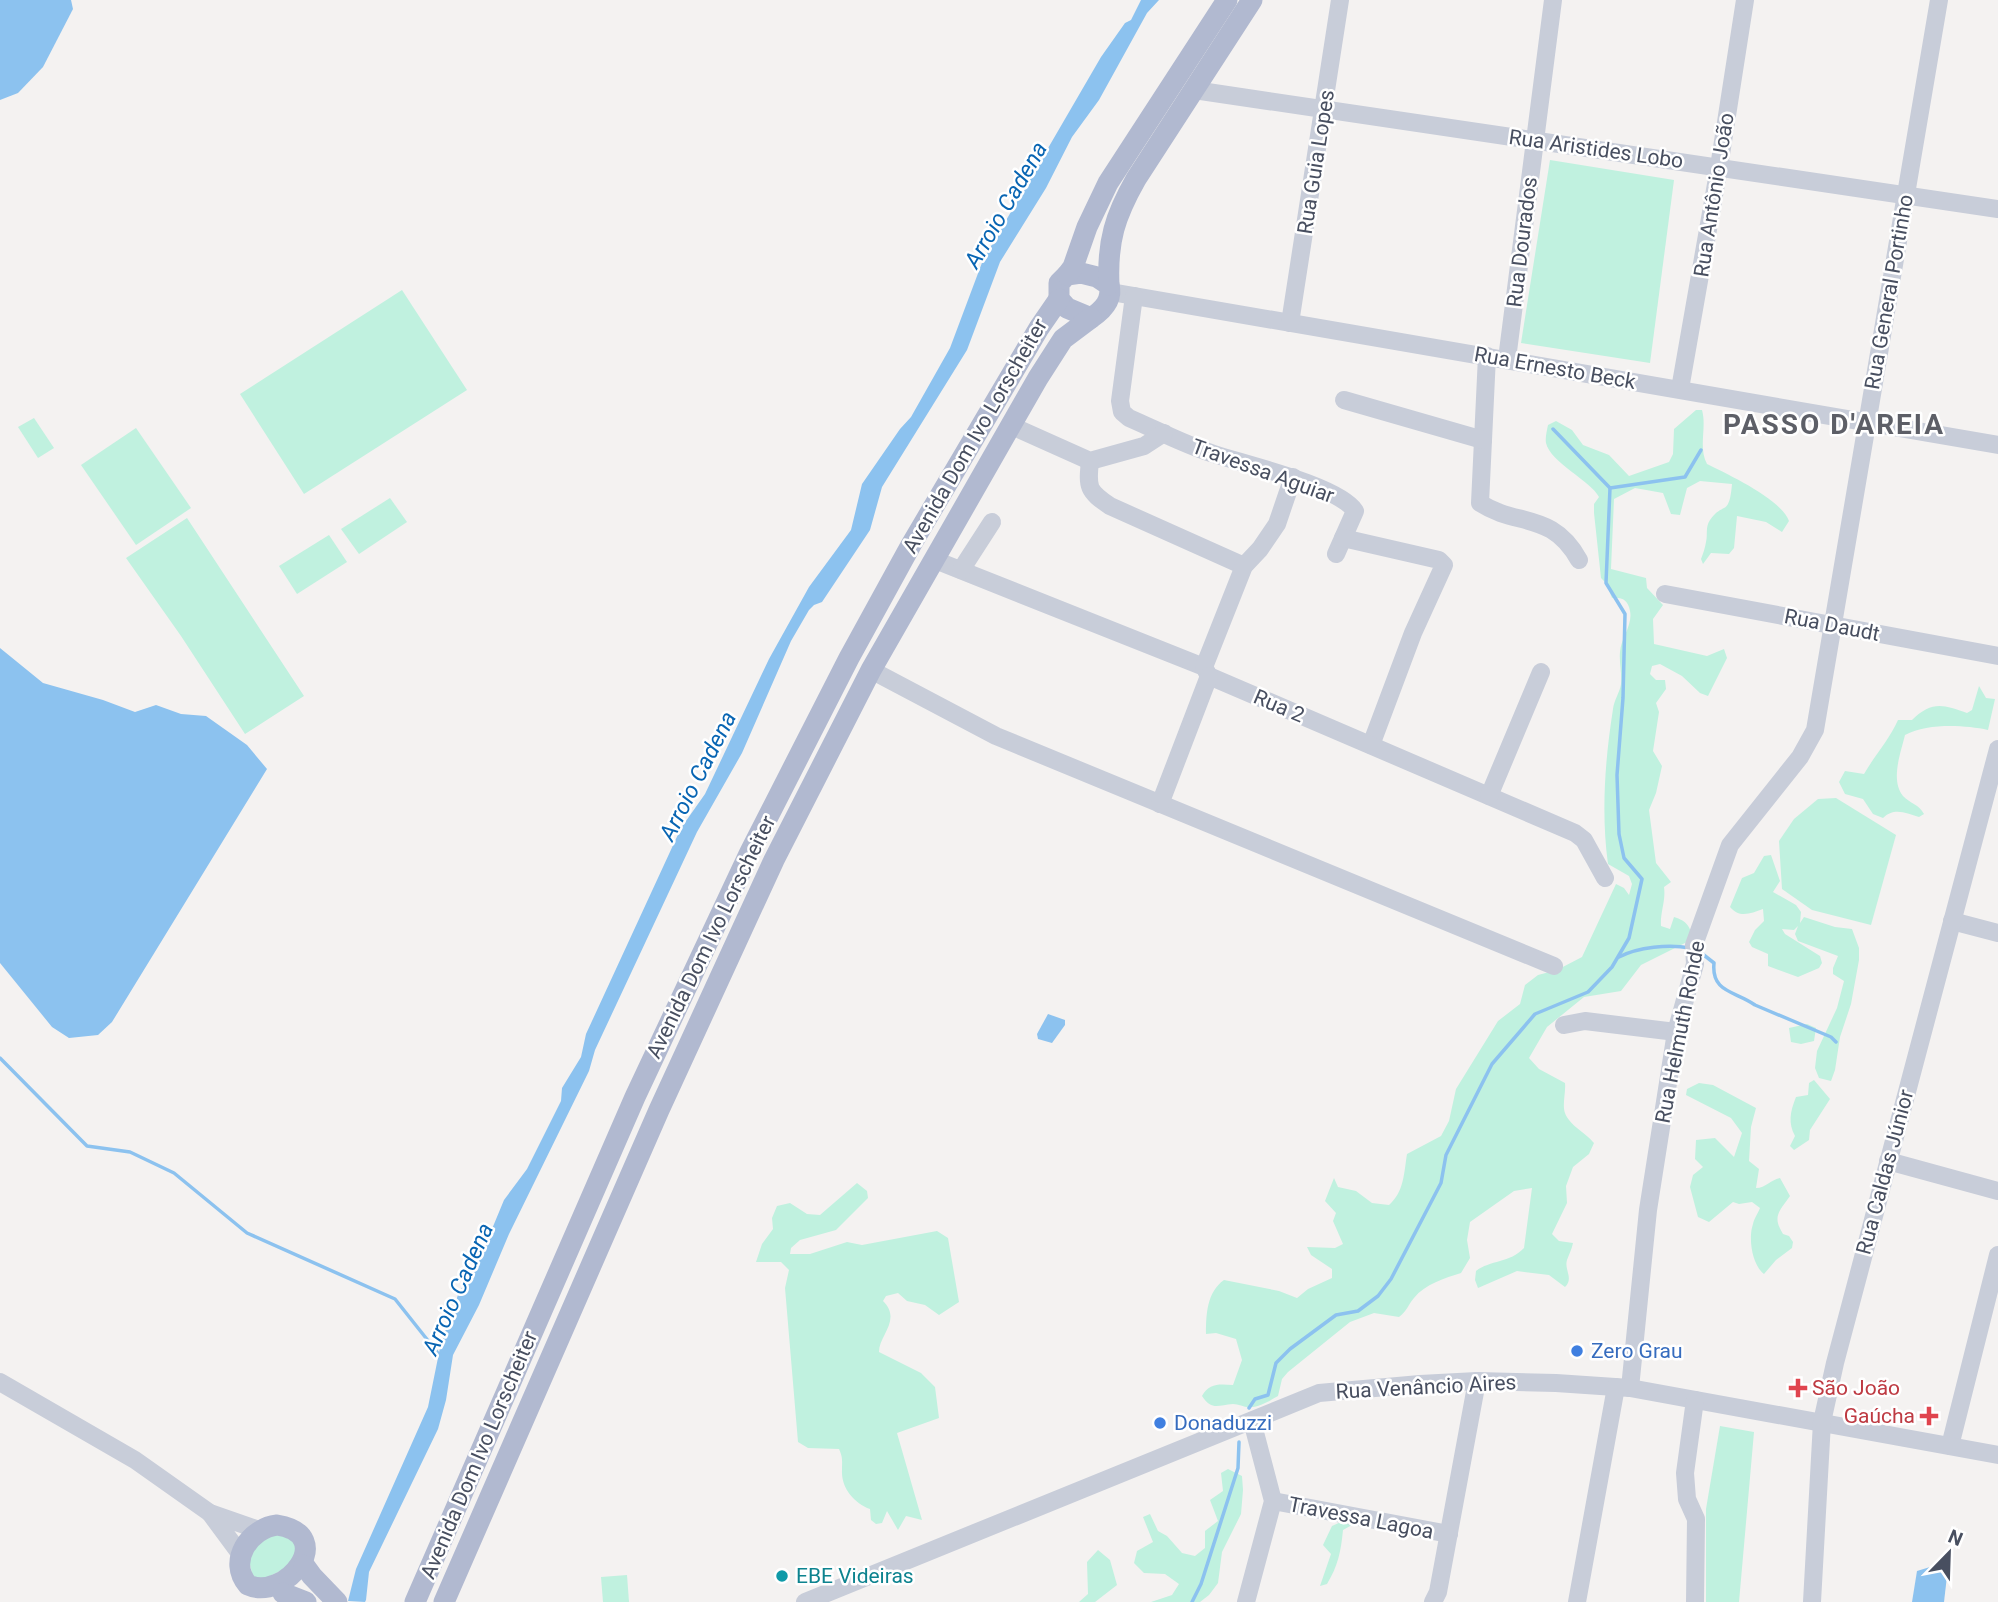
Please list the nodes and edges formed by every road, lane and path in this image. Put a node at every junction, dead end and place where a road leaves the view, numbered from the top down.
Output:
1 (1227, 0) edge
2 (1252, 0) edge
3 (1340, 0) edge
4 (1553, 0) edge
5 (1745, 0) edge
6 (1939, 0) edge
7 (1194, 90) junction
8 (1325, 109) junction
9 (1535, 140) junction
10 (1719, 167) junction
11 (1905, 195) junction
12 (1998, 209) edge
13 (1068, 275) junction
14 (1110, 288) junction
15 (1134, 296) junction
16 (1059, 299) junction
17 (1091, 318) junction
18 (1290, 323) junction
19 (1487, 356) junction
20 (1507, 359) junction
21 (1680, 389) junction
22 (1343, 400) dead end
23 (1866, 422) junction
24 (1012, 426) junction
25 (1164, 433) junction
26 (1483, 440) junction
27 (1998, 445) edge
28 (1090, 461) junction
29 (1293, 477) junction
30 (992, 522) dead end
31 (935, 560) junction
32 (1578, 560) dead end
33 (1244, 566) junction
34 (961, 570) junction
35 (1665, 594) dead end
36 (1833, 625) junction
37 (1998, 656) edge
38 (871, 670) junction
39 (1207, 671) junction
40 (1541, 672) dead end
41 (1371, 745) junction
42 (1998, 749) edge
43 (1489, 796) junction
44 (1160, 804) junction
45 (1605, 878) dead end
46 (1952, 921) junction
47 (1998, 933) edge
48 (1553, 966) dead end
49 (1564, 1026) dead end
50 (1676, 1032) junction
51 (1888, 1161) junction
52 (1998, 1191) edge
53 (1998, 1255) edge
54 (1477, 1381) junction
55 (0, 1382) edge
56 (1623, 1387) junction
57 (1695, 1399) junction
58 (1252, 1420) junction
59 (1822, 1422) junction
60 (1950, 1446) junction
61 (1998, 1455) edge
62 (1273, 1501) junction
63 (211, 1513) junction
64 (259, 1530) junction
65 (1449, 1534) junction
66 (241, 1555) junction
67 (304, 1565) junction
68 (283, 1593) junction
69 (260, 1597) edge
70 (334, 1599) edge
71 (1440, 1599) edge
72 (306, 1602) edge
73 (415, 1602) edge
74 (444, 1602) edge
75 (805, 1602) edge
76 (1246, 1602) edge
77 (1577, 1602) edge
78 (1695, 1602) edge
79 (1812, 1602) edge

1 - 13 main road, Avenida Dom Ivo Lorscheiter
2 - 7 main road
3 - 8 street, Rua Guia Lopes
4 - 9 street, Rua Dourados
5 - 10 street, Rua Antônio João
6 - 11 street, Rua General Portinho
7 - 8 street, Rua Aristides Lobo
7 - 14 main road
8 - 9 street, Rua Aristides Lobo
8 - 18 street, Rua Guia Lopes
9 - 10 street, Rua Aristides Lobo
9 - 20 street, Rua Dourados
10 - 11 street, Rua Aristides Lobo
10 - 21 street, Rua Antônio João
11 - 12 street, Rua Aristides Lobo
11 - 23 street, Rua General Portinho
13 - 14 main road
13 - 16 main road, Avenida Dom Ivo Lorscheiter
14 - 15 street, Rua Ernesto Beck
14 - 17 main road, Avenida Dom Ivo Lorscheiter
15 - 18 street, Rua Ernesto Beck
15 - 25 street, Travessa Aguiar
16 - 17 main road, Avenida Dom Ivo Lorscheiter
16 - 73 main road, Avenida Dom Ivo Lorscheiter
17 - 24 main road, Avenida Dom Ivo Lorscheiter
18 - 19 street, Rua Ernesto Beck
19 - 20 street, Rua Ernesto Beck
19 - 26 street
20 - 21 street, Rua Ernesto Beck
21 - 23 street, Rua Ernesto Beck
22 - 26 street
23 - 27 street, Rua Ernesto Beck
23 - 36 street, Rua General Portinho
24 - 28 street
24 - 31 main road, Avenida Dom Ivo Lorscheiter
25 - 28 street
25 - 29 street, Travessa Aguiar
26 - 32 street
28 - 33 street
29 - 33 street
29 - 41 street, Travessa Aguiar
30 - 34 street
31 - 34 street, Rua 2
31 - 38 main road, Avenida Dom Ivo Lorscheiter
33 - 39 street
34 - 39 street, Rua 2
35 - 36 street, Rua Daudt
36 - 37 street, Rua Daudt
36 - 50 street, Rua Helmuth Rohde
38 - 44 street
38 - 74 main road, Avenida Dom Ivo Lorscheiter
39 - 41 street, Rua 2
39 - 44 street
40 - 43 street
41 - 43 street, Rua 2
42 - 46 street, Rua Caldas Júnior
43 - 45 street, Rua 2
44 - 48 street
46 - 47 street
46 - 51 street, Rua Caldas Júnior
49 - 50 street
50 - 56 street, Rua Helmuth Rohde
51 - 52 street
51 - 59 street, Rua Caldas Júnior
53 - 60 street
54 - 56 street, Rua Venâncio Aires
54 - 58 street, Rua Venâncio Aires
54 - 65 street
55 - 63 street
56 - 57 street, Rua Venâncio Aires
56 - 77 street, Rua Helmuth Rohde
57 - 59 street, Rua Venâncio Aires
57 - 78 street
58 - 62 street
58 - 75 street, Rua Venâncio Aires
59 - 60 street, Rua Venâncio Aires
59 - 79 street, Rua Caldas Júnior
60 - 61 street, Rua Venâncio Aires
62 - 65 street, Travessa Lagoa
62 - 76 street
63 - 64 street
63 - 66 street
64 - 66 main road
64 - 67 main road
65 - 71 street
66 - 69 main road
67 - 68 main road
67 - 70 main road
68 - 69 main road
68 - 72 main road

